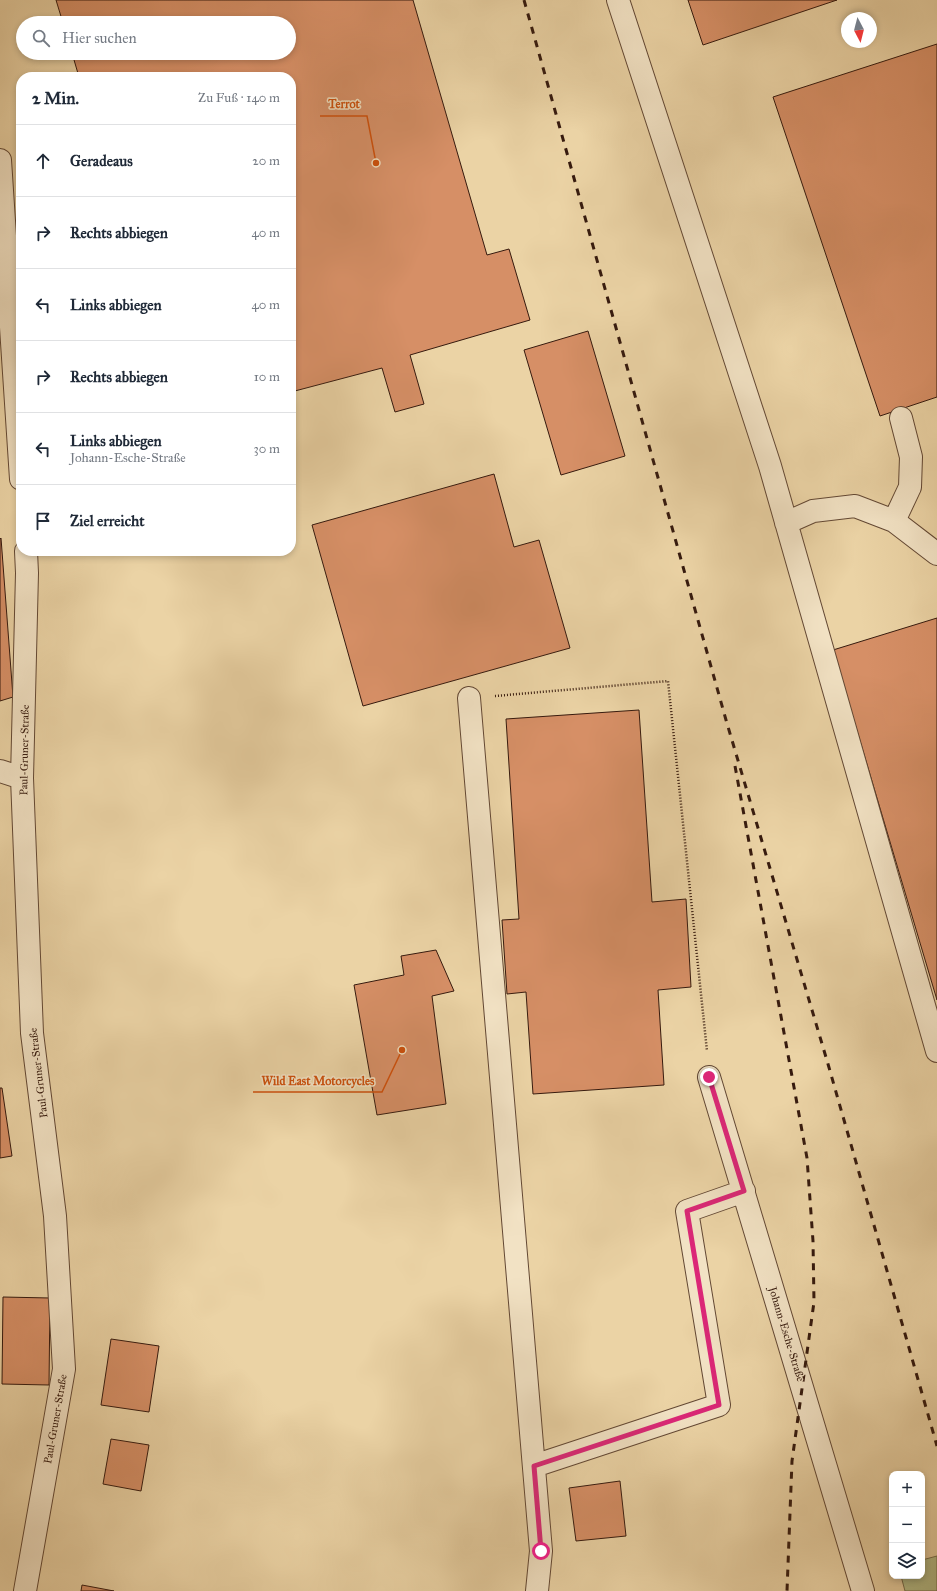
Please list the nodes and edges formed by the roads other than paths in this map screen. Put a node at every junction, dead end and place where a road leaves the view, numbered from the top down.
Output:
1 (618, 0) edge
2 (0, 160) edge
3 (16, 403) edge
4 (901, 418) dead end
5 (894, 521) junction
6 (786, 523) junction
7 (937, 554) edge
8 (26, 556) edge
9 (469, 698) road end
10 (0, 771) edge
11 (22, 778) junction
12 (937, 1051) edge
13 (709, 1077) road end
14 (744, 1191) junction
15 (534, 1466) junction
16 (25, 1591) edge
17 (537, 1591) edge
18 (863, 1591) edge

1 - 6 street
2 - 3 street
4 - 5 street
5 - 6 street
5 - 7 street
6 - 12 street
8 - 11 street, Paul-Gruner-Straße
9 - 15 street
10 - 11 street
11 - 16 street, Paul-Gruner-Straße
13 - 14 street, Johann-Esche-Straße
14 - 15 street
14 - 18 street, Johann-Esche-Straße
15 - 17 street

